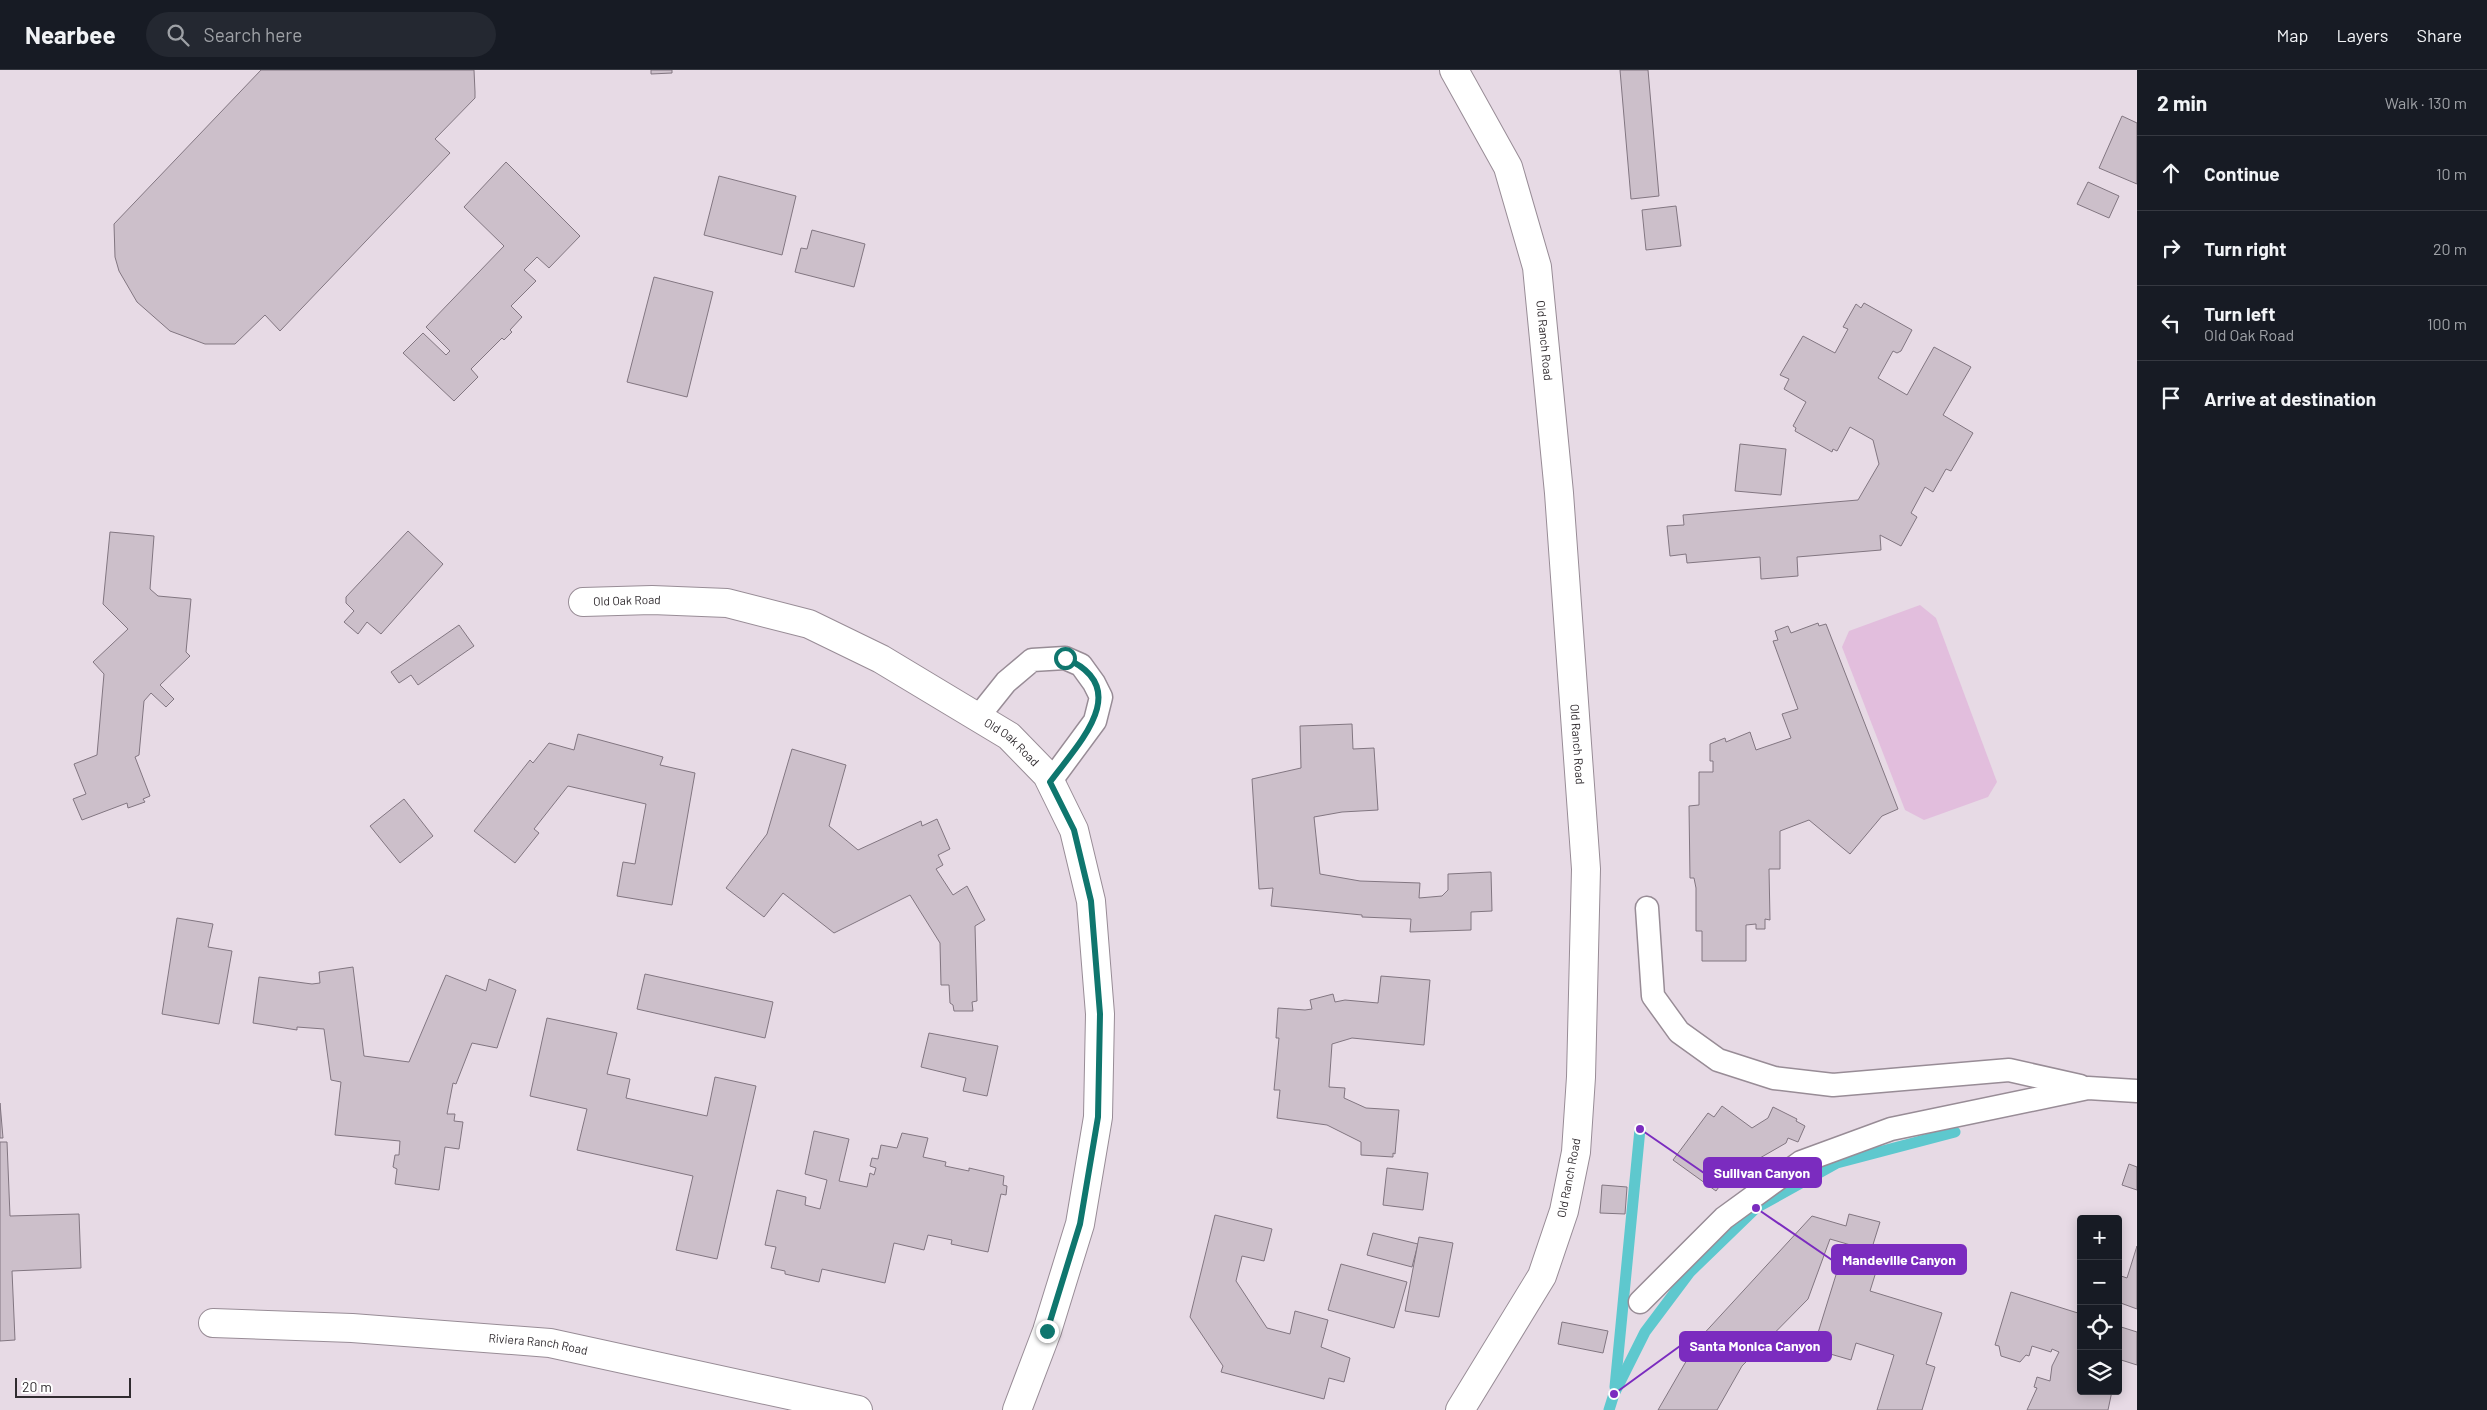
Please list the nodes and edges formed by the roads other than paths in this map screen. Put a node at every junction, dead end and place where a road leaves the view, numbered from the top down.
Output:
1 (1454, 70) edge
2 (583, 602) dead end
3 (978, 717) junction
4 (1050, 782) junction
5 (1647, 908) dead end
6 (2088, 1088) junction
7 (2137, 1091) edge
8 (1640, 1302) dead end
9 (213, 1323) dead end
10 (858, 1410) edge
11 (1017, 1410) edge
12 (1460, 1410) edge

1 - 12 street, Old Ranch Road
2 - 3 street, Old Oak Road
3 - 4 street, Old Oak Road
3 - 4 lane
4 - 11 street, Old Oak Road
5 - 6 lane
6 - 7 lane
6 - 8 lane
9 - 10 street, Riviera Ranch Road

